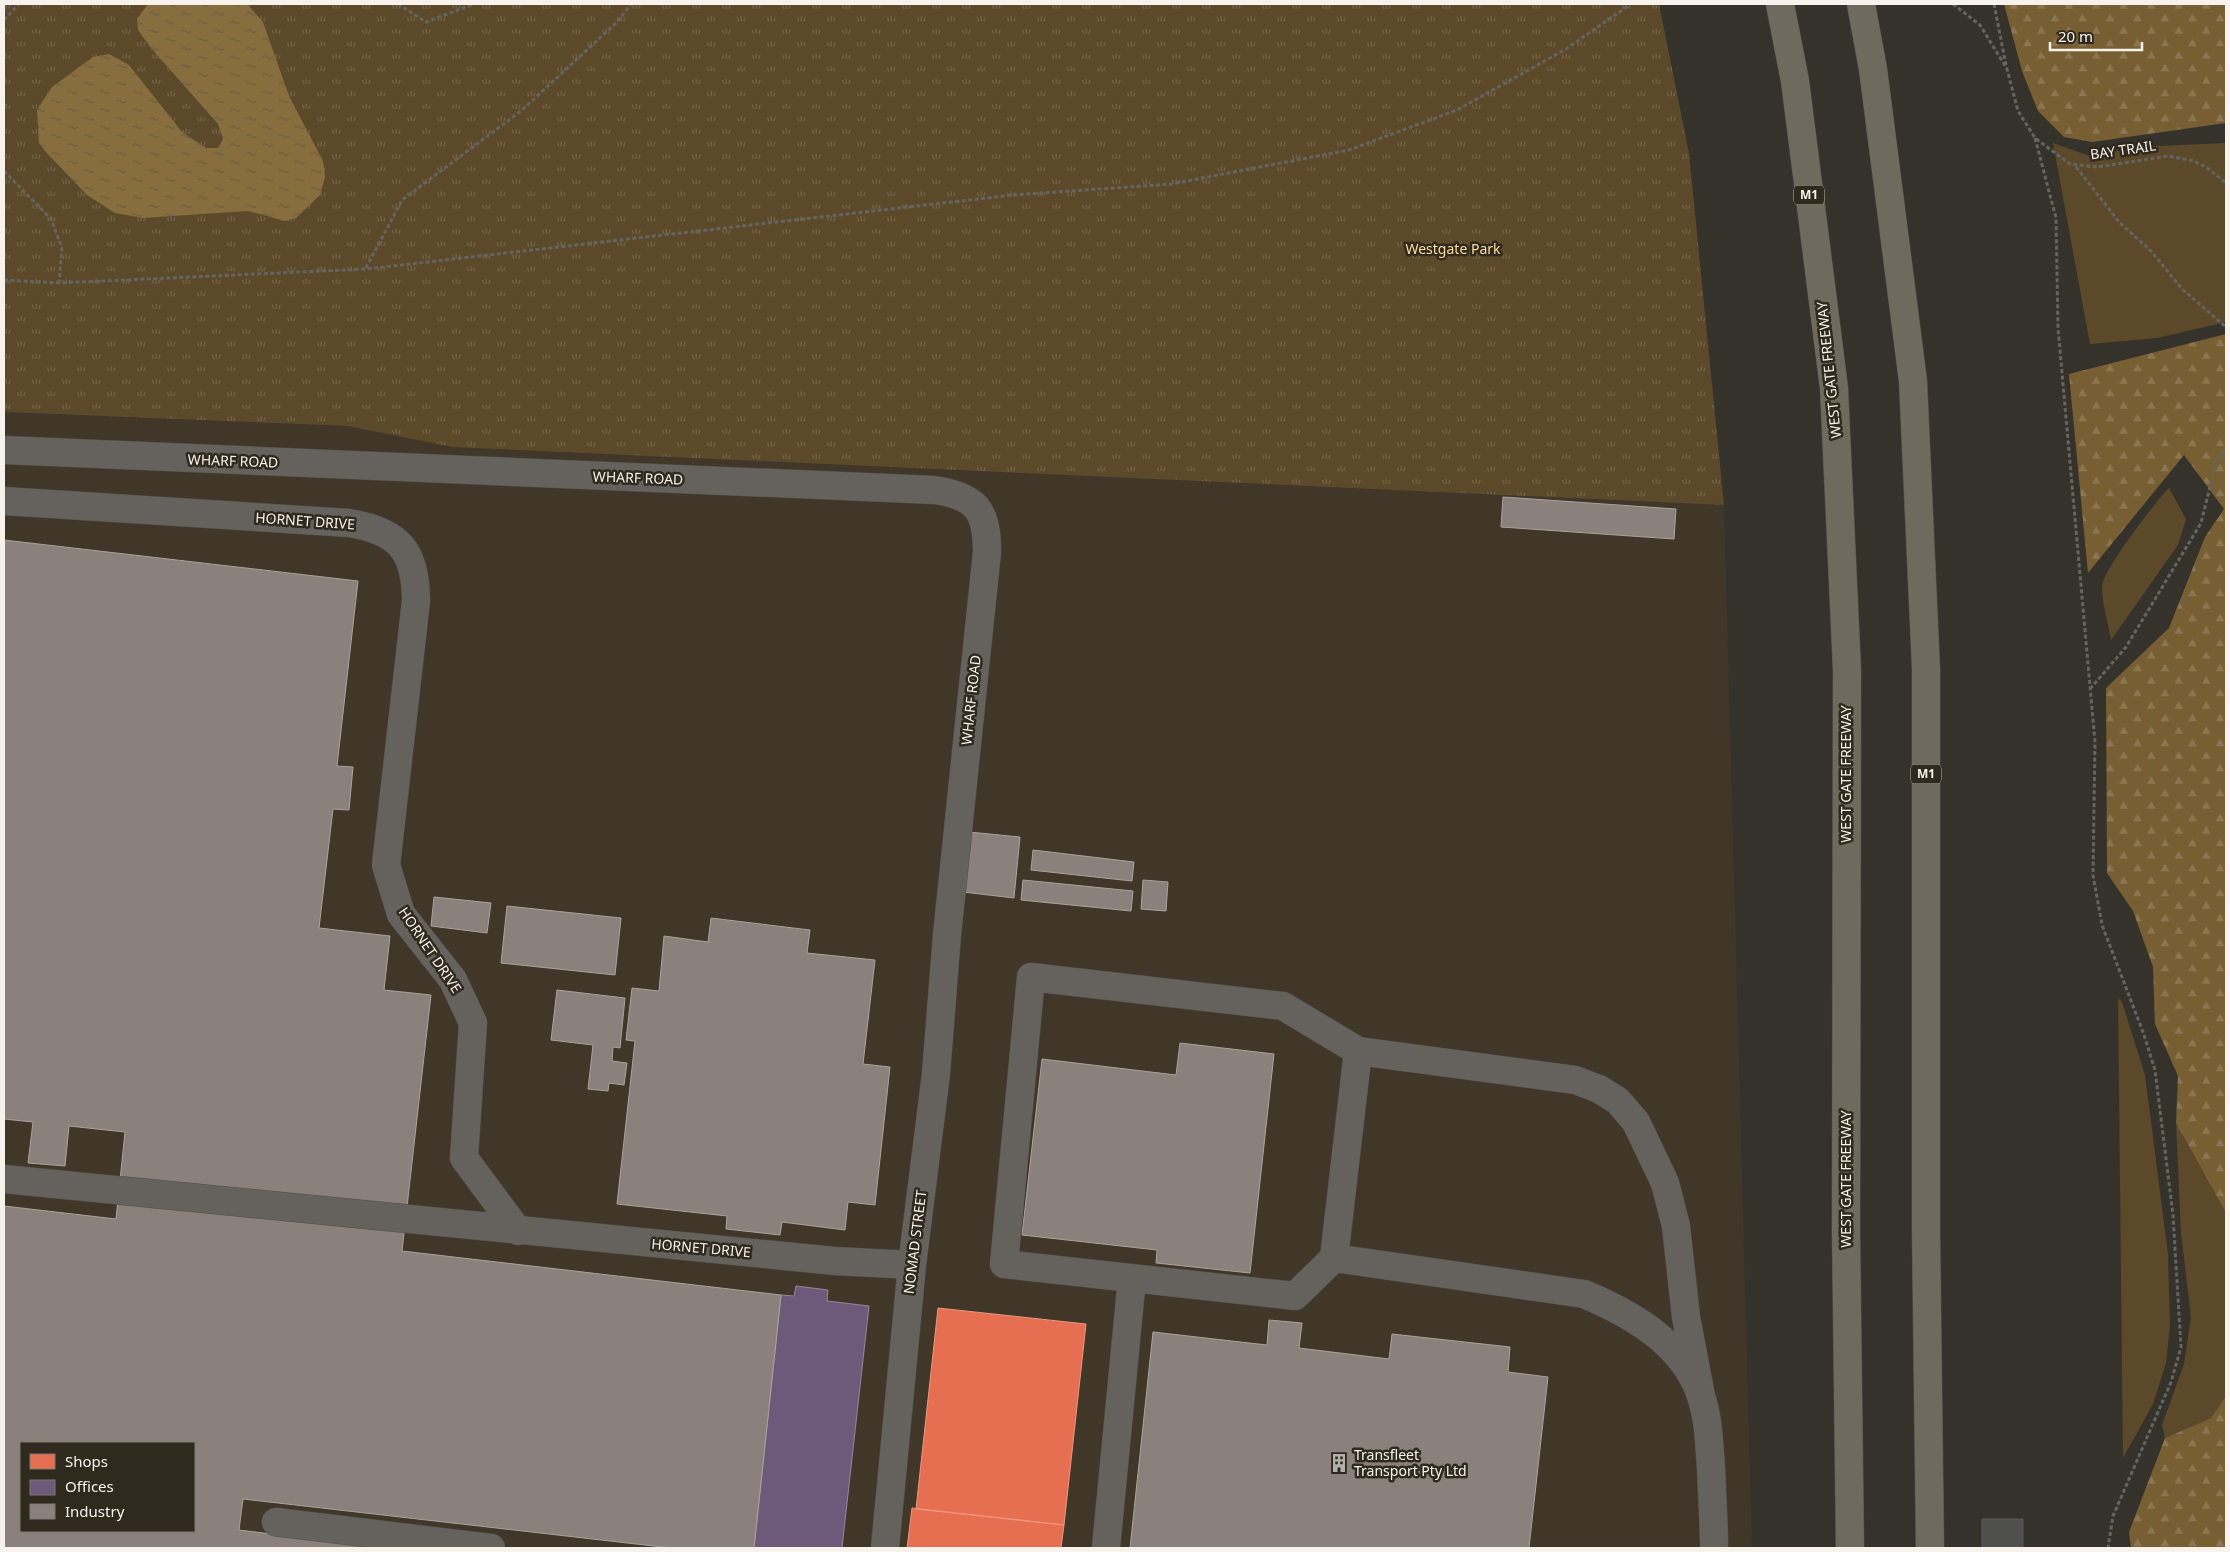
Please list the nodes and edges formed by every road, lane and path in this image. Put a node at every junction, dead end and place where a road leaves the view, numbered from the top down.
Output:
1 (19, 4) edge
2 (398, 4) edge
3 (474, 4) edge
4 (632, 4) edge
5 (1628, 4) edge
6 (1780, 4) edge
7 (1861, 4) edge
8 (1953, 4) edge
9 (1994, 4) edge
10 (4, 20) edge
11 (2006, 69) junction
12 (2035, 138) junction
13 (2076, 166) junction
14 (4, 171) edge
15 (2226, 183) edge
16 (366, 269) junction
17 (4, 280) edge
18 (59, 283) junction
19 (2226, 327) edge
20 (4, 450) edge
21 (2226, 450) edge
22 (4, 502) edge
23 (2090, 690) junction
24 (947, 935) joint
25 (1358, 1051) junction
26 (4, 1179) edge
27 (518, 1231) junction
28 (1334, 1258) junction
29 (912, 1265) junction
30 (1132, 1278) junction
31 (1701, 1396) junction
32 (276, 1522) dead end
33 (491, 1548) edge
34 (884, 1548) edge
35 (1106, 1548) edge
36 (1714, 1548) edge
37 (1850, 1548) edge
38 (1930, 1548) edge
39 (2108, 1548) edge

1 - 10 path
2 - 3 path
4 - 16 path
5 - 16 path
6 - 37 highway, WEST GATE FREEWAY / M1
7 - 38 highway, M1
8 - 11 path, BAY TRAIL
9 - 11 path
11 - 12 path, BAY TRAIL
12 - 13 path, BAY TRAIL
12 - 23 path
13 - 15 path, BAY TRAIL
13 - 19 path
14 - 18 path
16 - 18 path
17 - 18 path
20 - 24 street, WHARF ROAD
21 - 23 path
22 - 27 street, HORNET DRIVE
23 - 39 path
24 - 29 street, NOMAD STREET
25 - 28 street
25 - 30 street
25 - 31 street
26 - 27 street
27 - 29 street, HORNET DRIVE
28 - 30 street
28 - 31 street
29 - 34 street, NOMAD STREET
30 - 35 street
31 - 36 street
32 - 33 street

